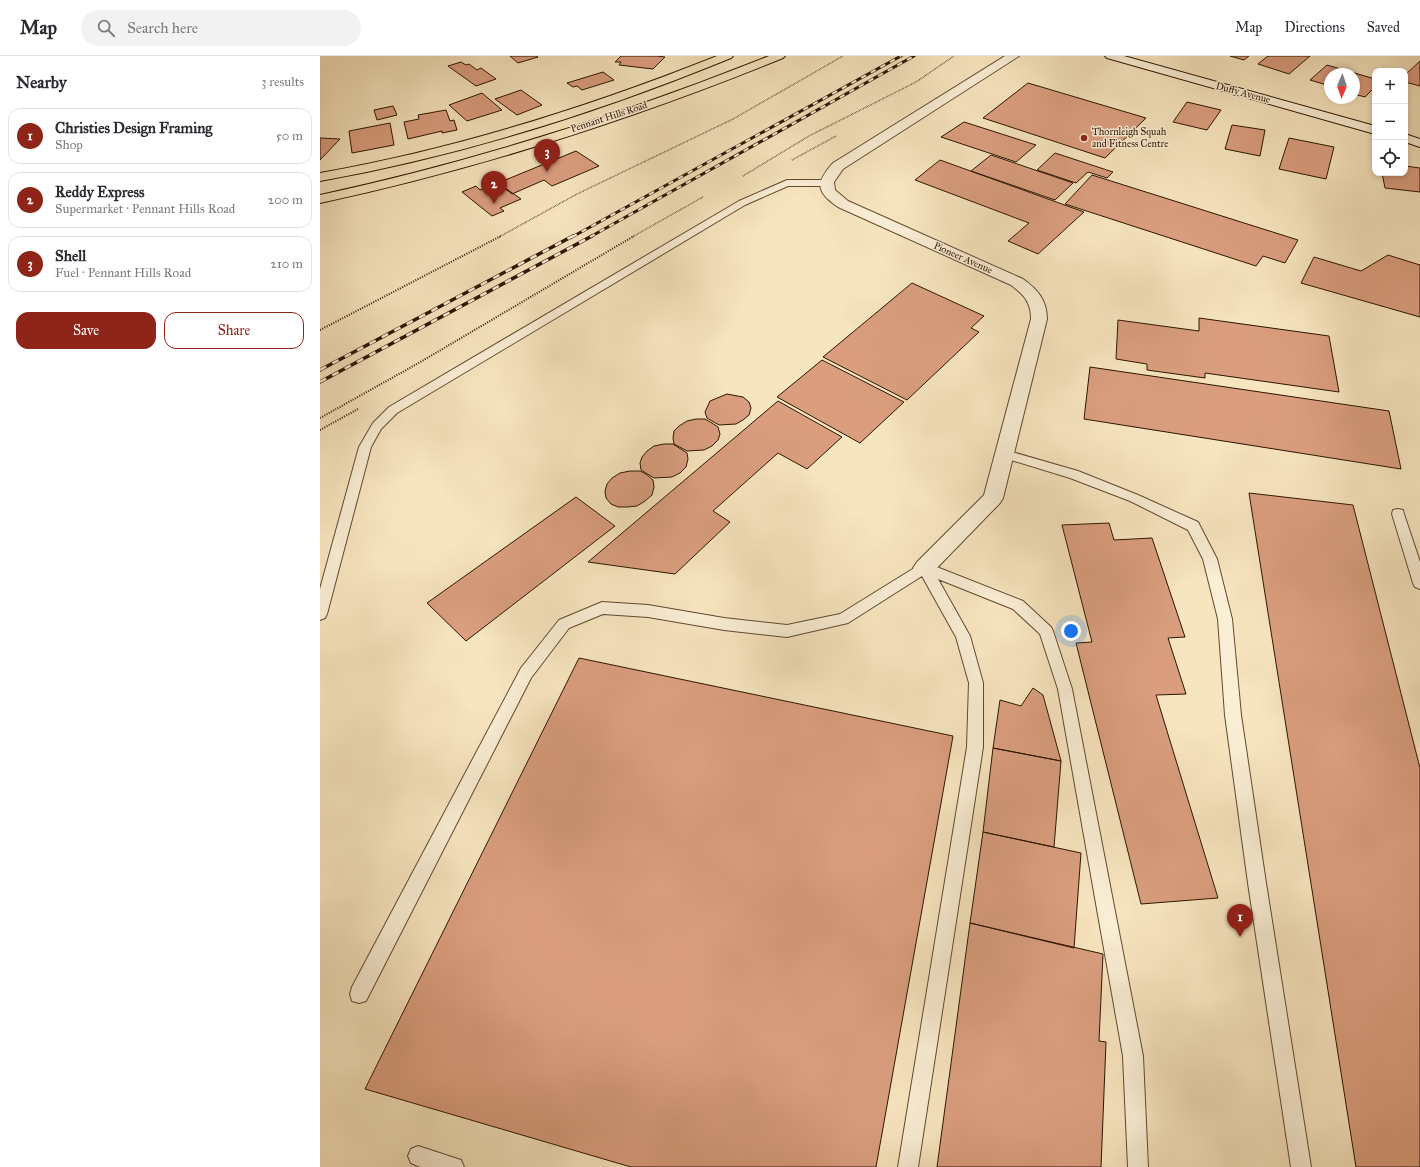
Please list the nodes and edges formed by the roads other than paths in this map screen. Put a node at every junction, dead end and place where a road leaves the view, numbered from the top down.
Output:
1 (727, 56) edge
2 (779, 56) edge
3 (1013, 56) edge
4 (1111, 56) edge
5 (1372, 129) edge
6 (1408, 139) edge
7 (1420, 142) edge
8 (320, 177) edge
9 (825, 183) junction
10 (320, 199) edge
11 (1005, 454) junction
12 (1398, 514) dead end
13 (924, 568) junction
14 (1420, 583) edge
15 (320, 614) edge
16 (359, 994) dead end
17 (418, 1156) dead end
18 (454, 1167) edge
19 (908, 1167) edge
20 (1138, 1167) edge
21 (1301, 1167) edge

1 - 8 highway, Pennant Hills Road
2 - 10 highway, Pennant Hills Road
3 - 9 street
4 - 5 street, Duffy Avenue
6 - 7 street
9 - 11 street, Pioneer Avenue
9 - 15 lane
11 - 13 street, Pioneer Avenue
11 - 21 lane
12 - 14 lane
13 - 16 lane
13 - 19 lane
13 - 20 lane
17 - 18 lane

